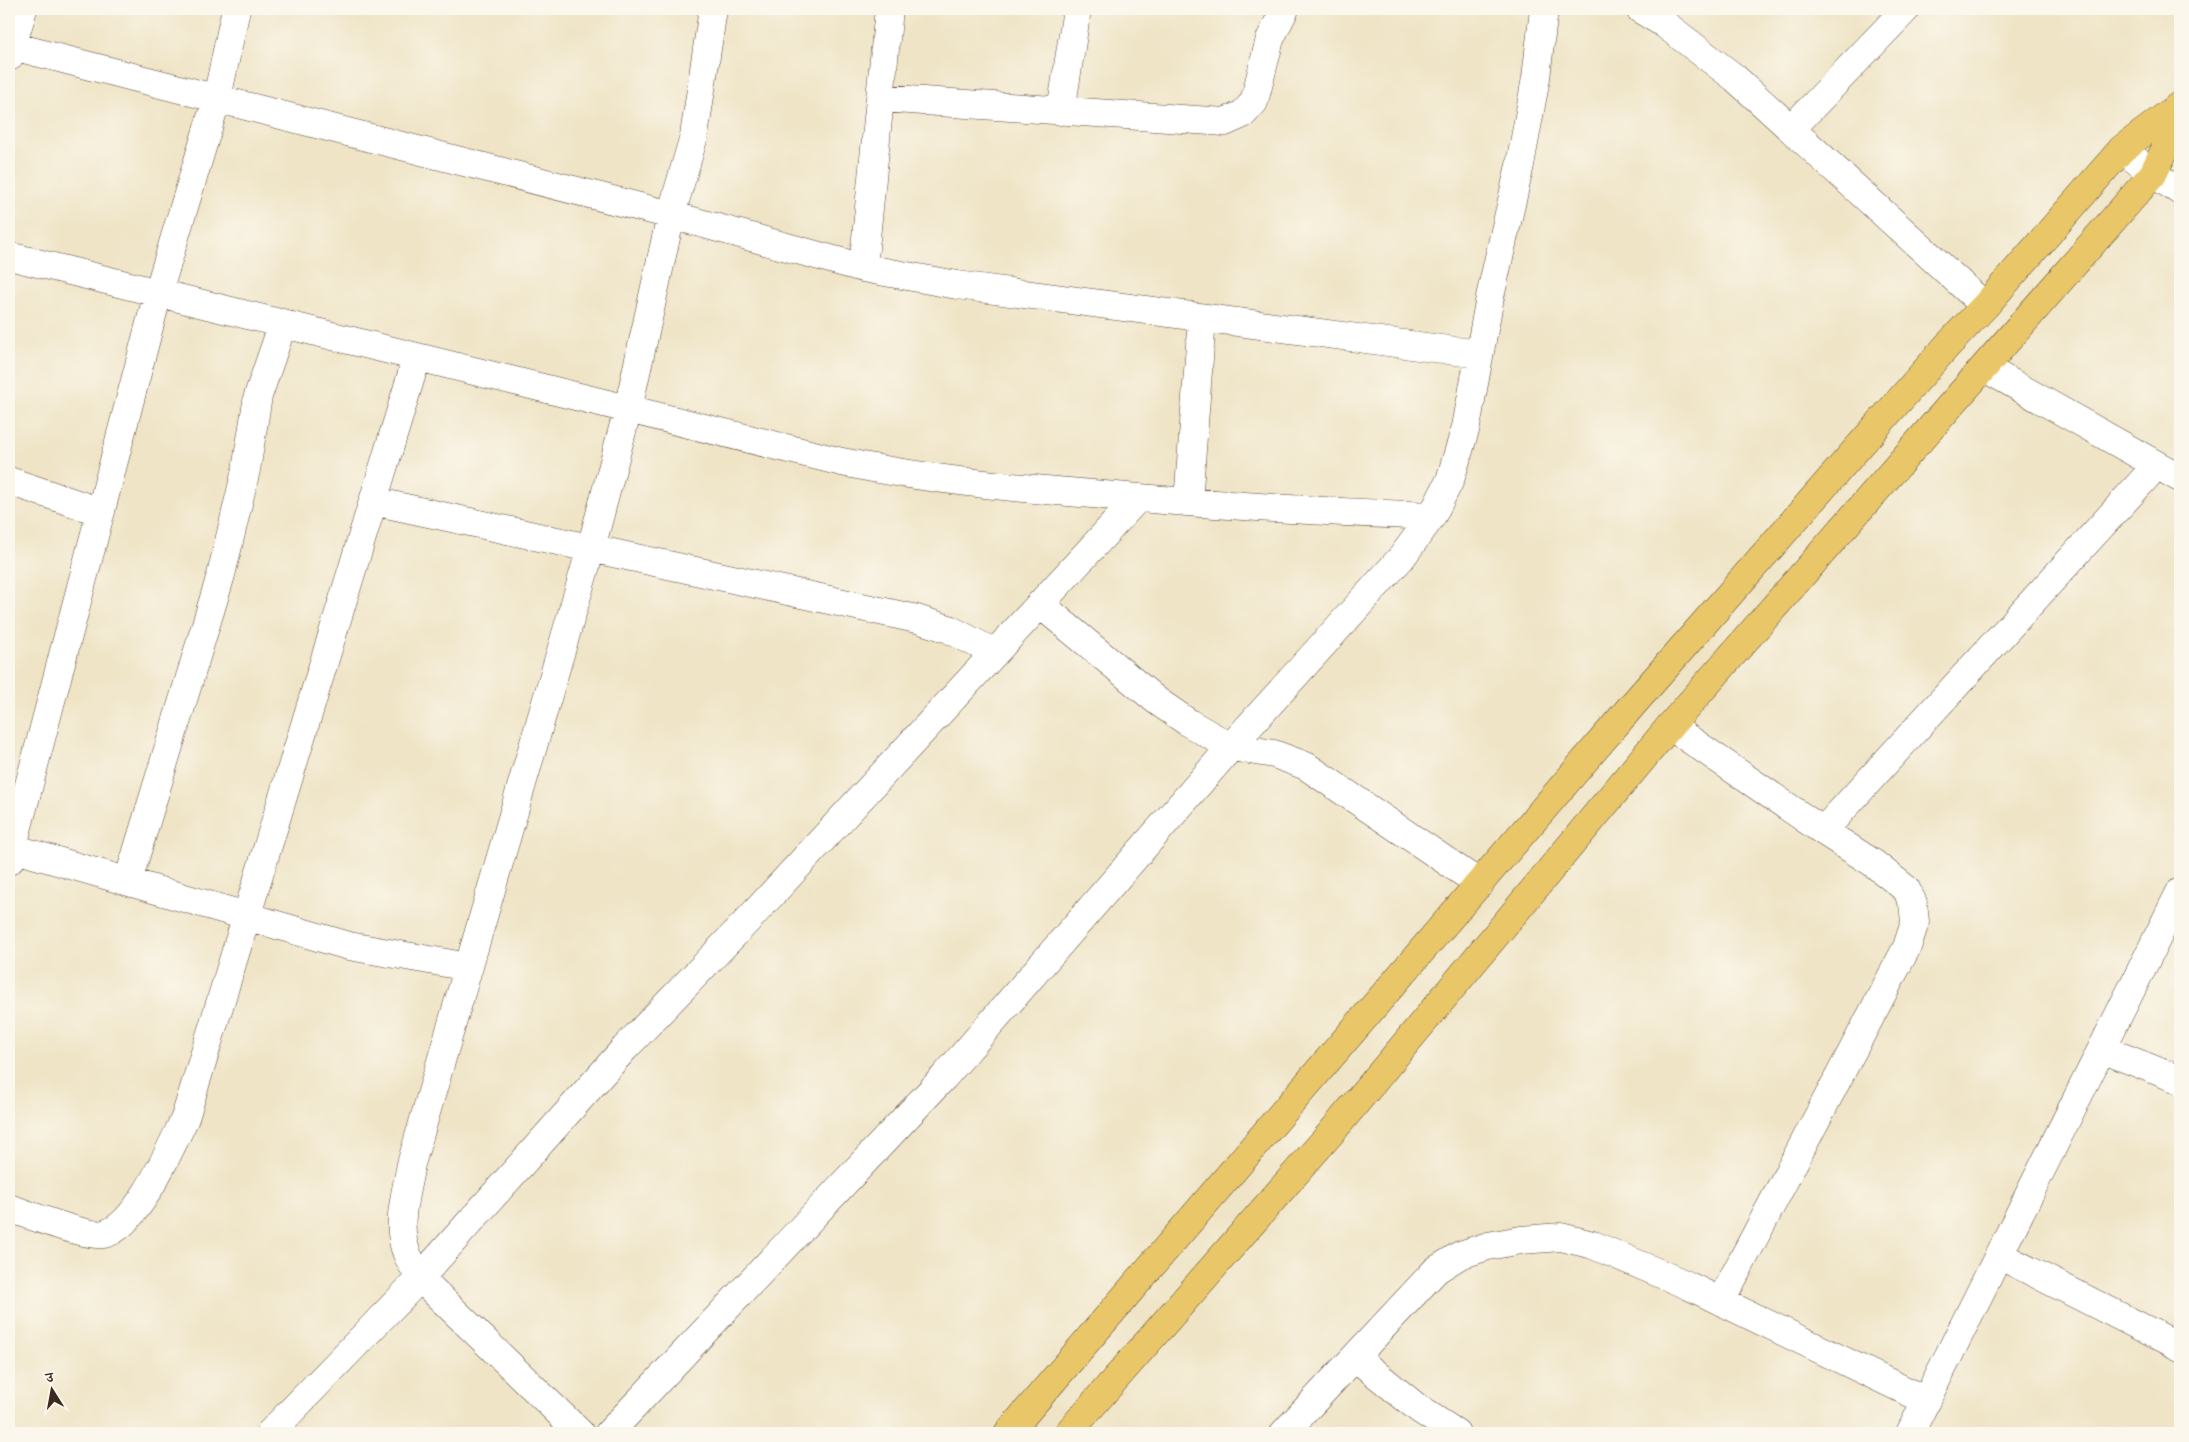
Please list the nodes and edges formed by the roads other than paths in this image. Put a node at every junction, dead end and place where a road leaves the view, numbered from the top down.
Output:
1 (23, 9) edge
2 (236, 9) edge
3 (713, 9) edge
4 (889, 9) edge
5 (1077, 9) edge
6 (1285, 9) edge
7 (1544, 9) edge
8 (1640, 9) edge
9 (1906, 9) edge
10 (10, 51) edge
11 (217, 98) junction
12 (880, 98) junction
13 (2180, 105) edge
14 (1061, 111) junction
15 (2180, 118) edge
16 (1791, 129) junction
17 (2122, 148) junction
18 (2153, 174) junction
19 (2180, 191) edge
20 (672, 215) junction
21 (9, 256) edge
22 (863, 268) junction
23 (158, 292) junction
24 (1985, 306) junction
25 (1202, 319) junction
26 (283, 323) junction
27 (1479, 354) junction
28 (417, 357) junction
29 (1984, 368) junction
30 (628, 408) junction
31 (2157, 465) junction
32 (2180, 478) edge
33 (9, 481) edge
34 (1138, 498) junction
35 (373, 501) junction
36 (1188, 502) junction
37 (101, 512) junction
38 (1432, 516) junction
39 (591, 548) junction
40 (1040, 604) junction
41 (995, 653) junction
42 (1670, 726) junction
43 (1231, 747) junction
44 (1823, 831) junction
45 (10, 852) edge
46 (128, 881) junction
47 (1480, 884) junction
48 (2180, 892) edge
49 (246, 916) junction
50 (469, 967) junction
51 (2102, 1049) junction
52 (2180, 1080) edge
53 (9, 1208) edge
54 (1999, 1256) junction
55 (420, 1278) junction
56 (1721, 1301) junction
57 (2180, 1347) edge
58 (1355, 1357) junction
59 (1927, 1401) junction
60 (270, 1433) edge
61 (580, 1433) edge
62 (609, 1433) edge
63 (1008, 1433) edge
64 (1068, 1433) edge
65 (1284, 1433) edge
66 (1456, 1433) edge
67 (1910, 1433) edge

1 - 10 street
2 - 11 street
3 - 20 street
4 - 12 street
5 - 14 street
6 - 14 street
7 - 27 street
8 - 16 street
9 - 16 street
10 - 11 street
11 - 20 street
11 - 23 street
12 - 14 street
12 - 22 street
13 - 17 highway
15 - 18 highway
16 - 24 street
17 - 18 street
17 - 24 highway
18 - 19 street
18 - 29 highway
20 - 22 street
20 - 30 street
21 - 23 street
22 - 25 street
23 - 26 street
23 - 37 street
24 - 47 highway
25 - 27 street
25 - 36 street
26 - 28 street
26 - 46 street
27 - 38 street
28 - 30 street
28 - 35 street
29 - 31 street
29 - 42 highway
30 - 34 street
30 - 39 street
31 - 32 street
31 - 44 street
33 - 37 street
34 - 36 street
34 - 40 street
35 - 39 street
35 - 49 street
36 - 38 street
37 - 45 street
38 - 43 street
39 - 41 street
39 - 50 street
40 - 41 street
40 - 43 street
41 - 55 street
42 - 44 street
42 - 64 highway
43 - 47 street
43 - 62 street
44 - 56 street
45 - 46 street
46 - 49 street
47 - 63 highway
48 - 51 street
49 - 50 street
49 - 53 street
50 - 55 street
51 - 52 street
51 - 54 street
54 - 57 street
54 - 59 street
55 - 60 street
55 - 61 street
56 - 58 street
56 - 59 street
58 - 65 street
58 - 66 street
59 - 67 street

